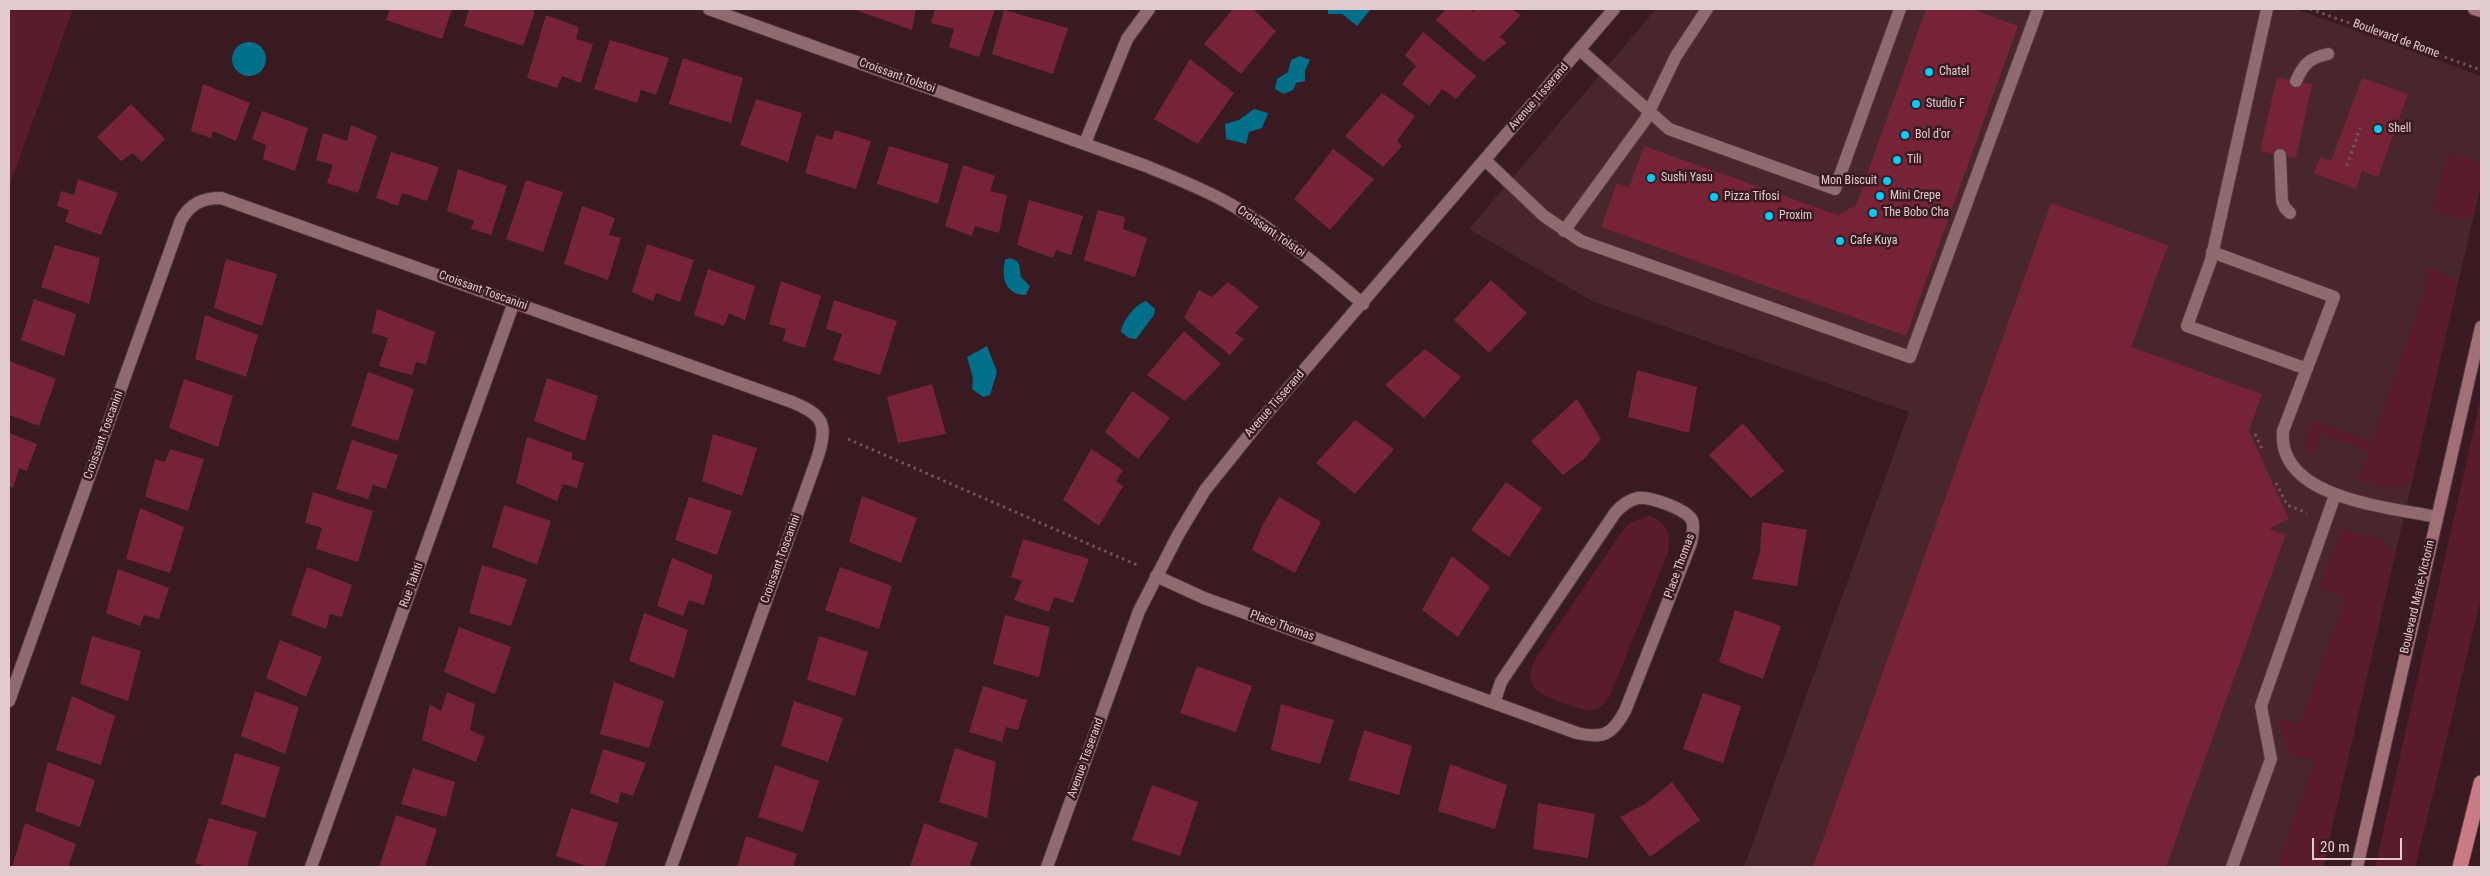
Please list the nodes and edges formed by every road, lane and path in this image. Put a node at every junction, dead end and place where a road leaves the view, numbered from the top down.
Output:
1 (709, 9) edge
2 (1149, 9) edge
3 (1614, 9) edge
4 (1707, 9) edge
5 (1900, 9) edge
6 (2038, 9) edge
7 (2267, 9) edge
8 (2310, 9) edge
9 (2474, 9) edge
10 (2481, 11) edge
11 (1580, 50) junction
12 (2328, 54) dead end
13 (2481, 70) edge
14 (2296, 80) dead end
15 (1649, 113) junction
16 (2360, 128) dead end
17 (1085, 143) junction
18 (2280, 155) dead end
19 (1485, 160) junction
20 (2347, 166) dead end
21 (2290, 212) dead end
22 (1564, 231) junction
23 (2212, 252) junction
24 (514, 302) junction
25 (1363, 304) junction
26 (2481, 327) edge
27 (2307, 369) junction
28 (848, 439) dead end
29 (2335, 495) junction
30 (2436, 518) junction
31 (1137, 565) dead end
32 (1156, 576) junction
33 (9, 700) edge
34 (1494, 703) junction
35 (2481, 783) edge
36 (311, 867) edge
37 (671, 867) edge
38 (1047, 867) edge
39 (2232, 867) edge
40 (2356, 867) edge
41 (2460, 867) edge

1 - 17 street, Croissant Tolstoi
2 - 17 street
3 - 11 street, Avenue Tisserand
4 - 15 street
5 - 15 street
6 - 22 street
7 - 23 street
8 - 13 path, Boulevard de Rome
9 - 10 main road
11 - 15 street
11 - 19 street, Avenue Tisserand
12 - 14 street
15 - 22 street
16 - 20 path
17 - 25 street, Croissant Tolstoi
18 - 21 street
19 - 22 street
19 - 25 street, Avenue Tisserand
23 - 27 street
23 - 27 street
24 - 33 street, Croissant Toscanini
24 - 36 street, Rue Tahiti
24 - 37 street, Croissant Toscanini
25 - 32 street, Avenue Tisserand
26 - 30 main road, Boulevard Marie-Victorin
27 - 29 street
28 - 31 path
29 - 30 street
29 - 39 street
30 - 40 main road, Boulevard Marie-Victorin
32 - 34 street, Place Thomas
32 - 38 street, Avenue Tisserand
34 - 34 street, Place Thomas
35 - 41 highway

